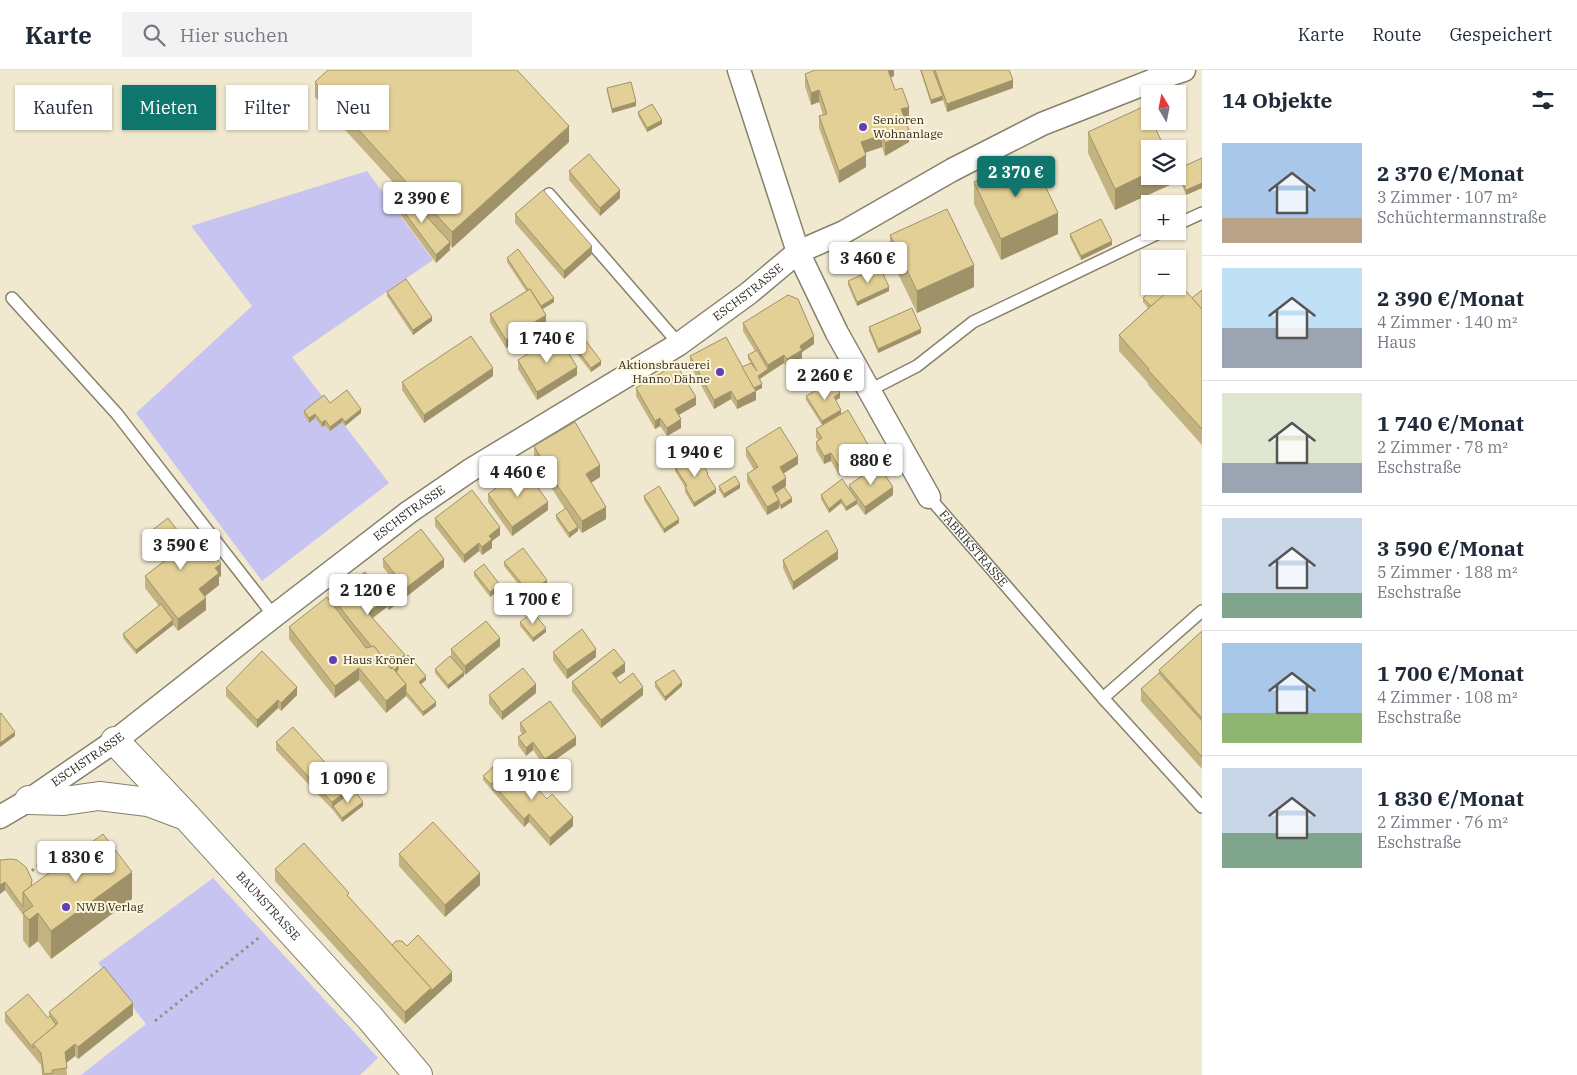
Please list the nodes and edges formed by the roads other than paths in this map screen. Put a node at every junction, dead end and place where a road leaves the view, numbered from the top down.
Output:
1 (739, 70) edge
2 (1184, 70) edge
3 (550, 194) dead end
4 (1202, 213) edge
5 (1186, 220) edge
6 (1144, 240) edge
7 (798, 252) junction
8 (12, 298) dead end
9 (680, 344) junction
10 (870, 390) junction
11 (929, 496) joint
12 (1202, 611) edge
13 (274, 616) junction
14 (1103, 698) junction
15 (115, 741) junction
16 (29, 800) junction
17 (1202, 807) edge
18 (186, 816) junction
19 (0, 817) edge
20 (414, 1074) edge

1 - 7 street
2 - 7 street, ESCHSTRASSE
3 - 9 lane
4 - 5 lane
6 - 10 lane
7 - 9 street, ESCHSTRASSE
7 - 10 street, FABRIKSTRASSE
8 - 13 lane
9 - 13 street, ESCHSTRASSE
10 - 11 street, FABRIKSTRASSE
11 - 14 lane, FABRIKSTRASSE
12 - 14 lane
13 - 15 street, ESCHSTRASSE
14 - 17 lane, FABRIKSTRASSE
15 - 16 street, ESCHSTRASSE
15 - 18 street, BAUMSTRASSE
16 - 18 street
16 - 19 street, ESCHSTRASSE
18 - 20 street, BAUMSTRASSE

